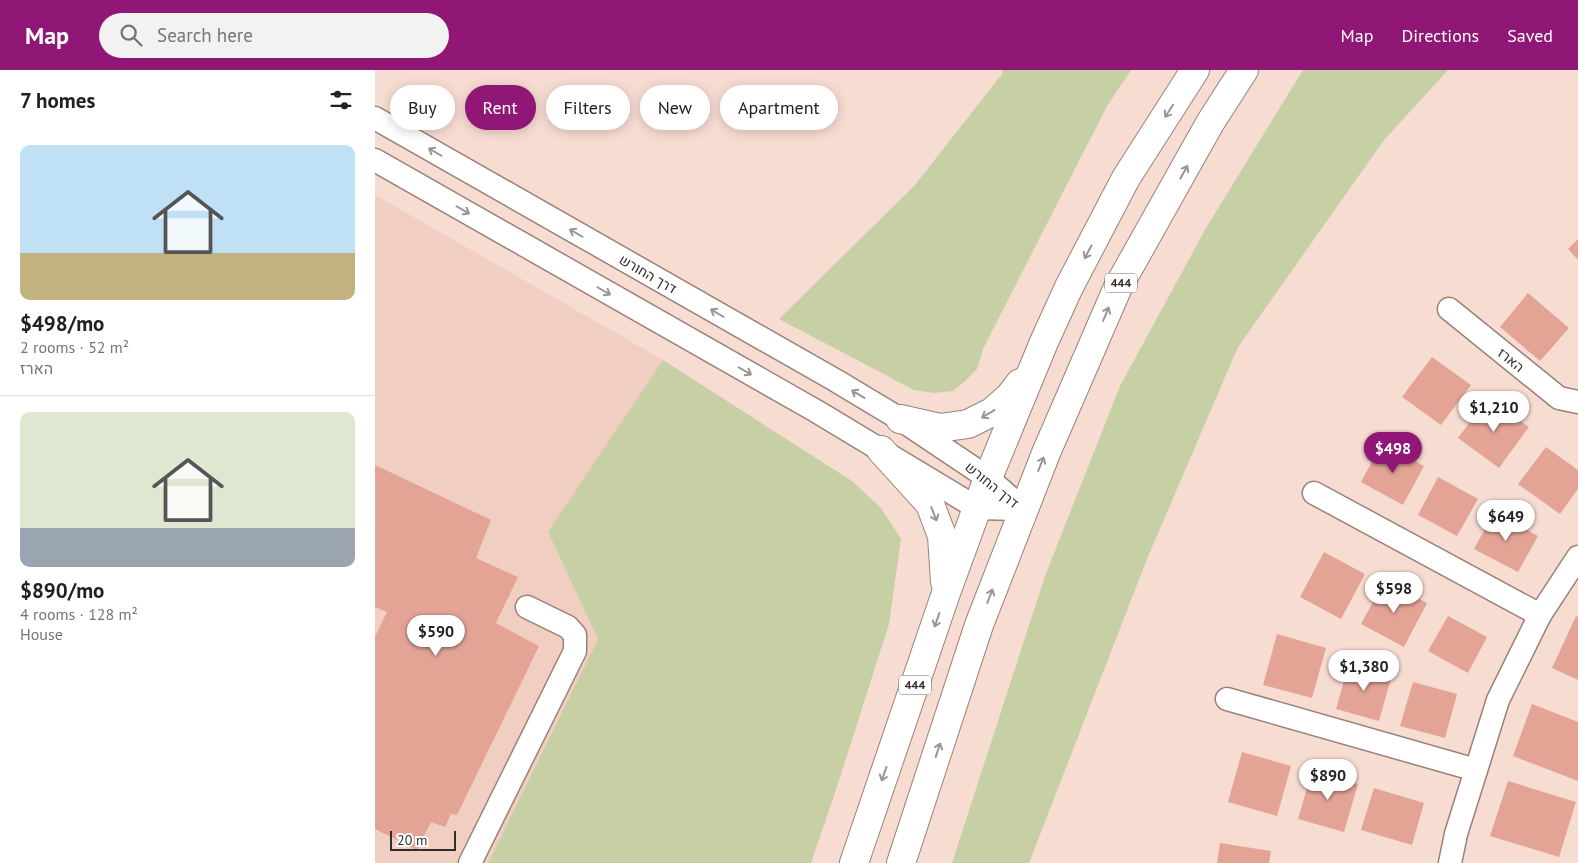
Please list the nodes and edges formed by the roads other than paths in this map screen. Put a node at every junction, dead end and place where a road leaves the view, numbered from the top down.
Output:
1 (1195, 70) edge
2 (1244, 70) edge
3 (375, 118) edge
4 (375, 160) edge
5 (1449, 309) dead end
6 (1034, 366) junction
7 (1578, 402) edge
8 (899, 420) junction
9 (881, 450) junction
10 (988, 478) junction
11 (1314, 493) dead end
12 (977, 508) junction
13 (1023, 509) junction
14 (1578, 557) edge
15 (946, 594) junction
16 (527, 607) dead end
17 (1540, 615) junction
18 (1227, 699) dead end
19 (1476, 770) junction
20 (470, 863) edge
21 (854, 863) edge
22 (901, 863) edge
23 (1450, 863) edge

1 -> 6 main road, 444
13 -> 2 main road, 444
8 -> 3 street, דרך החורש
4 -> 9 street, דרך החורש
5 - 7 street, הארז
6 -> 8 main road
6 - 10 main road, 444
8 - 10 street, דרך החורש
9 - 12 street, דרך החורש
9 -> 15 main road
10 - 12 main road, 444
10 - 13 street, דרך החורש
11 - 17 street
12 - 13 street, דרך החורש
12 - 15 main road, 444
22 -> 13 main road, 444
14 - 17 street
15 -> 21 main road, 444
16 - 20 street
17 - 19 street
18 - 19 street
19 - 23 street

